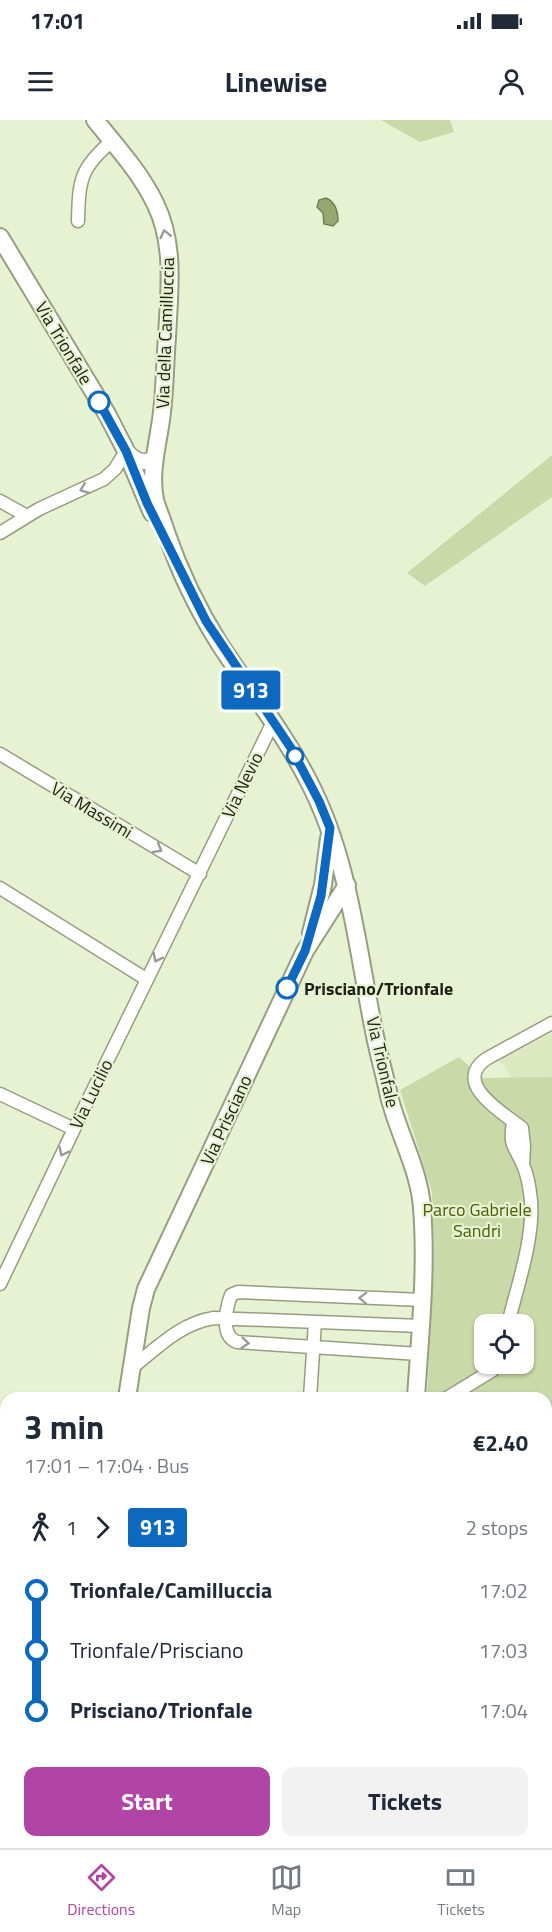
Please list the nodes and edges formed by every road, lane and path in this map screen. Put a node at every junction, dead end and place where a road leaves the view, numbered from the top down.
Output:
1 (95, 120) edge
2 (112, 141) junction
3 (78, 221) dead end
4 (0, 238) edge
5 (126, 451) junction
6 (154, 459) junction
7 (0, 501) edge
8 (27, 516) junction
9 (0, 533) edge
10 (173, 554) junction
11 (273, 722) junction
12 (0, 754) edge
13 (330, 828) junction
14 (200, 874) junction
15 (347, 885) junction
16 (0, 888) edge
17 (305, 951) junction
18 (146, 979) junction
19 (552, 1023) edge
20 (0, 1094) edge
21 (74, 1129) junction
22 (1, 1277) edge
23 (422, 1300) junction
24 (510, 1314) edge
25 (226, 1317) junction
26 (315, 1322) junction
27 (420, 1326) junction
28 (313, 1348) junction
29 (419, 1354) junction
30 (133, 1367) junction
31 (486, 1374) edge
32 (129, 1392) edge
33 (310, 1392) edge
34 (416, 1392) edge
35 (457, 1392) edge

1 - 2 main road, Via della Camilluccia
2 - 3 street
6 -> 2 main road, Via della Camilluccia
4 - 5 main road, Via Trionfale
5 - 6 street
5 -> 8 street
5 - 10 main road, Via Trionfale
6 - 10 main road, Via Trionfale
7 - 8 street
8 - 9 street
10 - 11 main road, Via Trionfale
11 - 13 main road, Via Trionfale
11 - 14 street, Via Nevio
12 -> 14 street, Via Massimi
13 - 15 main road, Via Trionfale
13 - 17 main road, Via Prisciano
14 -> 18 street, Via Lucilio
15 - 17 main road, Via Prisciano
15 - 23 main road, Via Trionfale
16 - 18 street
17 - 30 main road, Via Prisciano
18 - 21 street, Via Lucilio
19 - 24 street
20 - 21 street
21 -> 22 street, Via Lucilio
23 -> 25 street
23 - 27 main road, Via Trionfale
25 - 26 street
25 -> 28 street
25 - 30 street
26 - 27 street
26 - 28 street
27 - 29 main road, Via Trionfale
28 - 29 street
28 - 33 street
29 - 34 main road, Via Trionfale
30 - 32 main road, Via Prisciano
31 - 35 street

